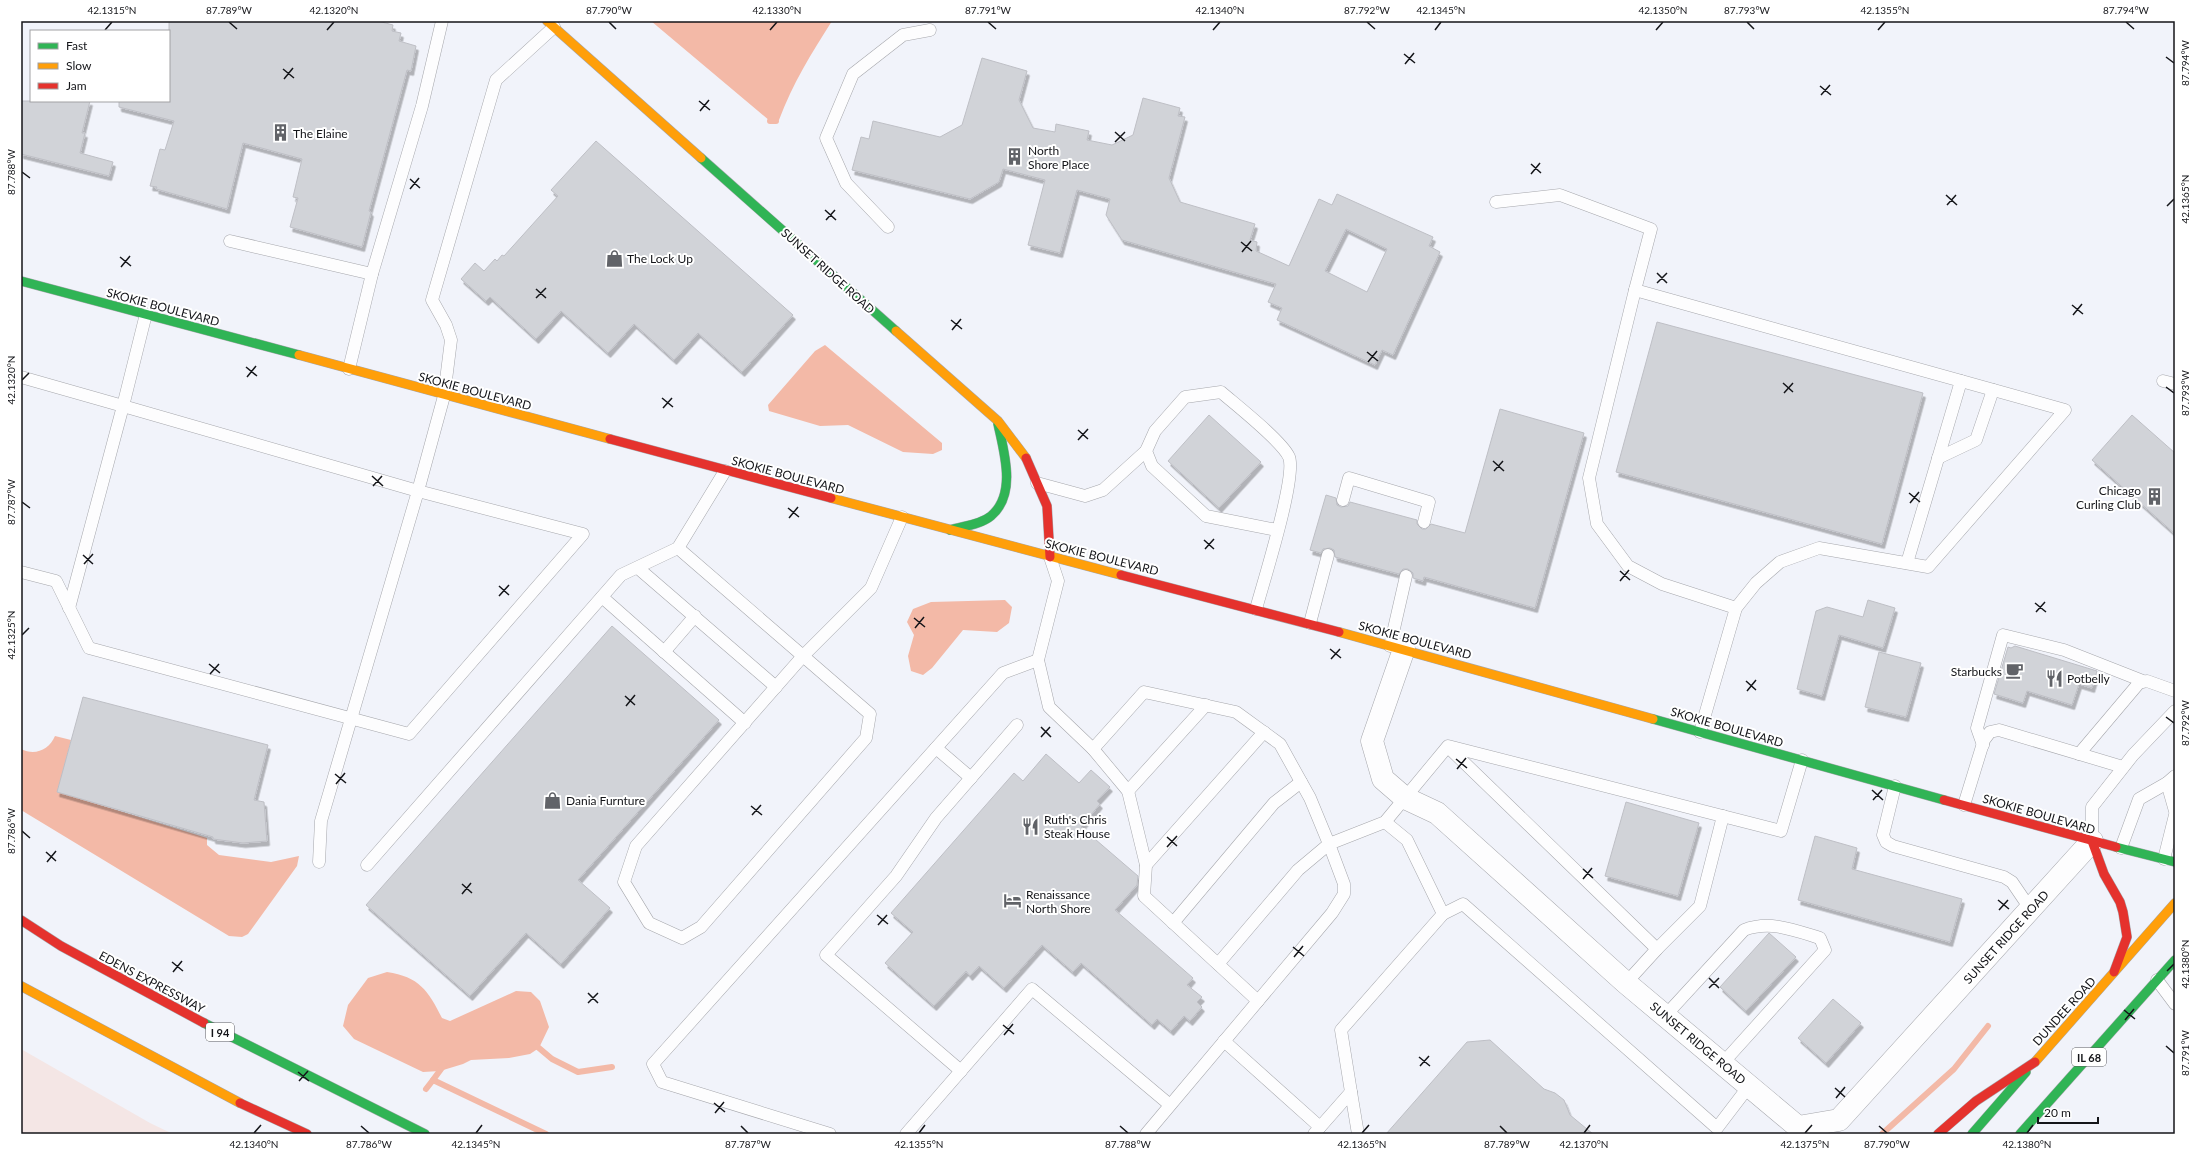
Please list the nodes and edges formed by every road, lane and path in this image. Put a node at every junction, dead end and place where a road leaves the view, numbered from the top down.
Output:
1 (442, 21) edge
2 (550, 24) edge
3 (930, 30) dead end
4 (1496, 202) dead end
5 (888, 227) dead end
6 (230, 241) dead end
7 (372, 274) junction
8 (21, 281) edge
9 (1635, 290) junction
10 (146, 314) junction
11 (349, 370) junction
12 (21, 377) edge
13 (1961, 382) junction
14 (1993, 390) junction
15 (444, 396) junction
16 (123, 406) junction
17 (998, 421) junction
18 (1146, 451) junction
19 (1938, 458) junction
20 (725, 471) junction
21 (1037, 483) junction
22 (418, 491) junction
23 (1344, 500) dead end
24 (902, 517) junction
25 (1424, 522) dead end
26 (950, 530) junction
27 (1277, 530) junction
28 (678, 548) junction
29 (1328, 555) dead end
30 (1050, 557) junction
31 (1907, 563) junction
32 (638, 568) junction
33 (21, 572) edge
34 (1406, 576) dead end
35 (602, 597) junction
36 (69, 608) junction
37 (1736, 608) junction
38 (1256, 609) junction
39 (695, 616) junction
40 (1310, 623) junction
41 (1397, 647) junction
42 (664, 652) junction
43 (803, 656) junction
44 (1038, 660) junction
45 (2143, 681) junction
46 (776, 687) junction
47 (2175, 691) edge
48 (1206, 705) junction
49 (2175, 711) edge
50 (351, 718) junction
51 (745, 723) junction
52 (1017, 725) dead end
53 (1264, 732) junction
54 (1700, 732) junction
55 (1983, 745) junction
56 (1448, 746) junction
57 (936, 748) junction
58 (1092, 749) junction
59 (2079, 754) junction
60 (1802, 760) junction
61 (2123, 767) junction
62 (971, 778) junction
63 (2171, 779) edge
64 (1301, 782) junction
65 (1895, 786) junction
66 (1128, 791) junction
67 (1405, 798) junction
68 (1964, 805) junction
69 (2175, 811) edge
70 (2175, 815) edge
71 (1724, 816) junction
72 (1385, 822) junction
73 (2092, 841) junction
74 (1329, 844) junction
75 (2121, 848) junction
76 (2170, 860) edge
77 (319, 862) dead end
78 (1146, 864) junction
79 (367, 865) dead end
80 (2175, 903) edge
81 (2031, 910) junction
82 (1443, 914) junction
83 (21, 920) edge
84 (1173, 923) junction
85 (1657, 949) junction
86 (2175, 960) edge
87 (1218, 964) junction
88 (2114, 973) junction
89 (2157, 980) junction
90 (1626, 983) junction
91 (21, 986) edge
92 (1258, 1001) junction
93 (2175, 1004) edge
94 (1665, 1016) junction
95 (1224, 1040) junction
96 (2035, 1062) junction
97 (1722, 1064) junction
98 (961, 1071) junction
99 (1749, 1086) junction
100 (1351, 1092) junction
101 (1170, 1105) junction
102 (1317, 1130) edge
103 (1714, 1131) edge
104 (307, 1134) edge
105 (425, 1134) edge
106 (830, 1134) edge
107 (906, 1134) edge
108 (1146, 1134) edge
109 (1358, 1134) edge
110 (1938, 1134) edge
111 (1972, 1134) edge
112 (2020, 1134) edge

1 - 7 lane
2 - 15 lane
2 - 17 main road, SUNSET RIDGE ROAD
3 - 5 lane
4 - 9 lane
6 - 7 lane
7 - 11 lane
8 - 10 main road, SKOKIE BOULEVARD
9 - 13 lane
9 - 37 lane
10 - 11 main road, SKOKIE BOULEVARD
10 - 16 lane
11 - 15 main road, SKOKIE BOULEVARD
12 - 16 lane
13 - 14 lane
13 - 19 lane
14 - 19 lane
14 - 31 lane
15 - 20 main road, SKOKIE BOULEVARD
15 - 22 lane
16 - 22 lane
16 - 36 lane
17 - 21 main road, SUNSET RIDGE ROAD
17 - 26 main road
18 - 21 lane
18 - 27 lane
18 - 27 lane
19 - 31 lane
20 - 24 main road, SKOKIE BOULEVARD
20 - 28 lane
21 - 30 main road, SUNSET RIDGE ROAD
22 - 50 lane
22 - 50 lane
23 - 25 lane
24 - 26 main road, SKOKIE BOULEVARD
24 - 43 lane
26 - 30 main road, SKOKIE BOULEVARD
27 - 38 lane
28 - 32 lane
28 - 43 lane
29 - 40 lane
30 - 38 main road, SKOKIE BOULEVARD
30 - 44 lane
31 - 37 lane
32 - 35 lane
32 - 39 lane
33 - 36 lane
34 - 41 lane
35 - 42 lane
35 - 79 lane
36 - 50 lane
37 - 54 lane
38 - 40 main road, SKOKIE BOULEVARD
39 - 42 lane
39 - 46 lane
40 - 41 main road, SKOKIE BOULEVARD
41 - 54 main road, SKOKIE BOULEVARD
41 - 67 street, SUNSET RIDGE ROAD
42 - 51 lane
43 - 46 lane
43 - 51 lane
44 - 57 lane
44 - 58 lane
45 - 47 lane
45 - 55 lane
45 - 59 lane
46 - 51 lane
48 - 53 lane
48 - 58 lane
48 - 66 lane
49 - 61 lane
50 - 77 lane
52 - 62 lane
53 - 64 lane
53 - 78 lane
54 - 60 main road, SKOKIE BOULEVARD
55 - 59 lane
55 - 68 lane
56 - 67 lane
56 - 71 lane
56 - 85 lane
57 - 62 lane
57 - 106 lane
58 - 66 lane
59 - 61 lane
60 - 65 main road, SKOKIE BOULEVARD
60 - 71 lane
61 - 73 lane
62 - 98 lane
63 - 69 lane
63 - 75 lane
64 - 74 lane
64 - 84 lane
65 - 68 main road, SKOKIE BOULEVARD
65 - 81 lane
66 - 78 lane
67 - 72 lane
67 - 90 street, SUNSET RIDGE ROAD
68 - 73 main road, SKOKIE BOULEVARD
70 - 76 lane
71 - 85 lane
72 - 74 lane
72 - 82 lane
73 - 75 main road, SKOKIE BOULEVARD
73 - 81 street, SUNSET RIDGE ROAD
73 - 88 main road
74 - 87 lane
74 - 92 lane
75 - 76 main road, SKOKIE BOULEVARD
78 - 84 lane
80 - 88 main road, DUNDEE ROAD
81 - 99 street, SUNSET RIDGE ROAD
82 - 100 lane
82 - 103 lane
83 - 105 main road, EDENS EXPRESSWAY / I 94
84 - 87 lane
85 - 90 lane
86 - 89 main road, IL 68
87 - 92 lane
88 - 96 main road, DUNDEE ROAD
89 - 93 lane
89 - 112 main road, IL 68
90 - 94 street, SUNSET RIDGE ROAD
91 - 104 main road
92 - 95 lane
94 - 97 street, SUNSET RIDGE ROAD
94 - 97 lane
95 - 101 lane
95 - 102 lane
96 - 110 main road
96 - 111 main road, DUNDEE ROAD
97 - 99 street, SUNSET RIDGE ROAD
98 - 101 lane
98 - 107 lane
99 - 103 lane
100 - 102 lane
100 - 109 lane
101 - 108 lane

